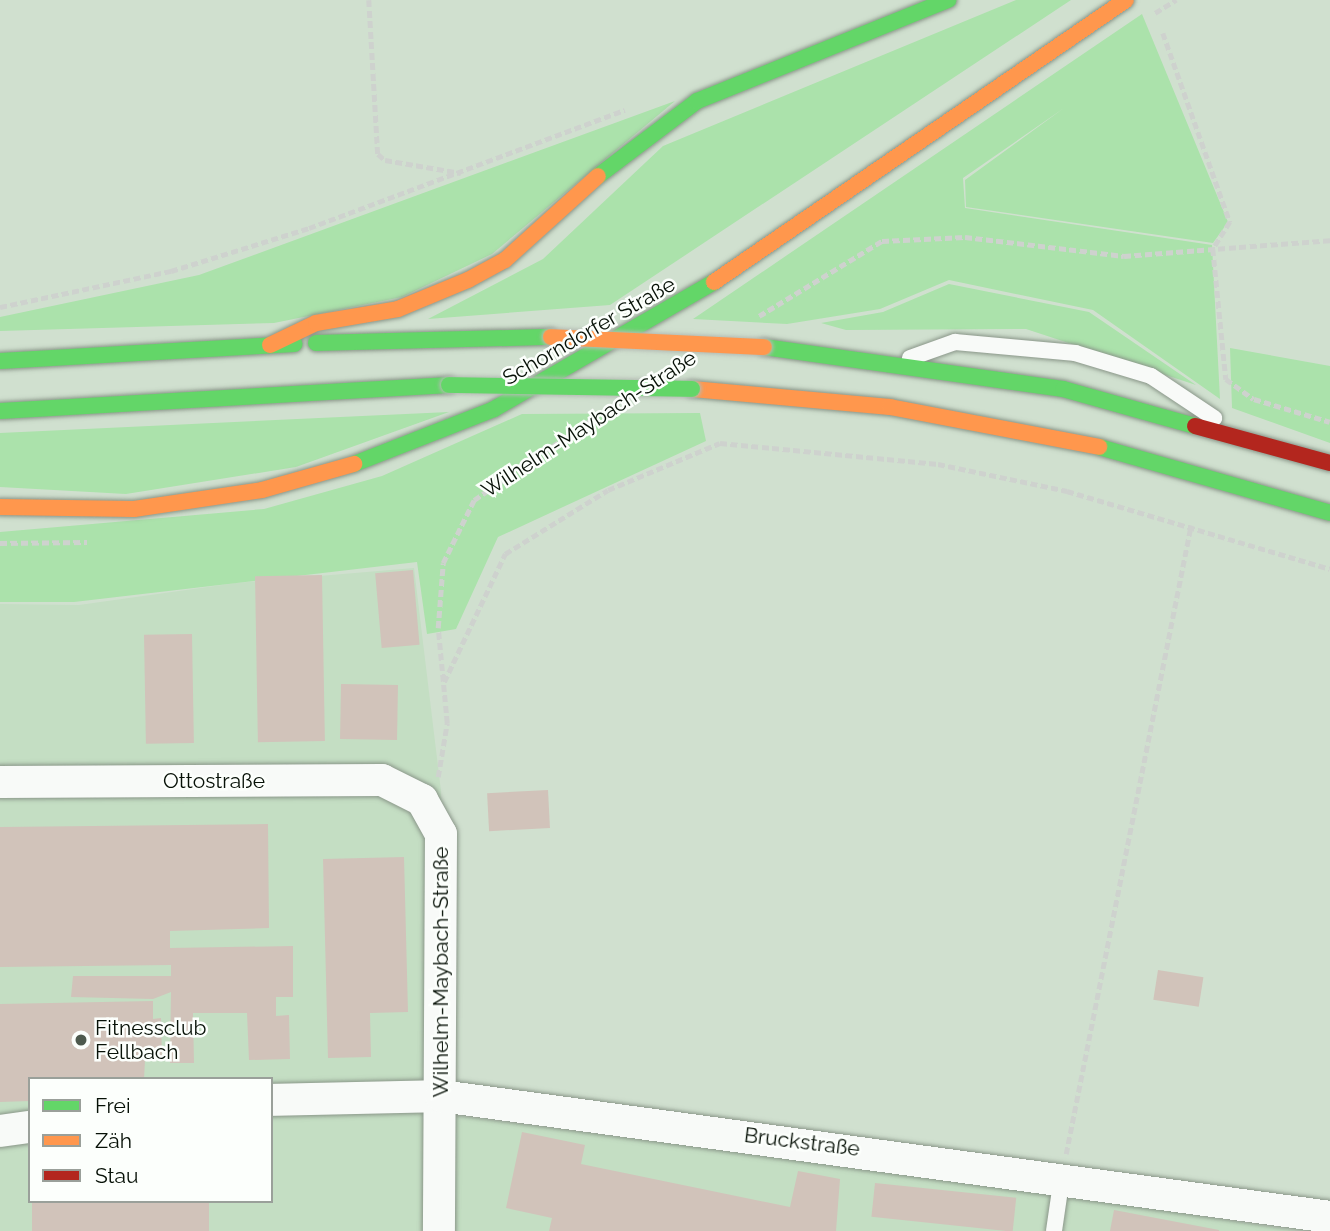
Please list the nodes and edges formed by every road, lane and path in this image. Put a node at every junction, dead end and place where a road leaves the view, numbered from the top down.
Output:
1 (369, 0) edge
2 (948, 0) edge
3 (1126, 0) edge
4 (1163, 33) dead end
5 (1330, 240) edge
6 (1213, 249) junction
7 (0, 307) edge
8 (752, 320) dead end
9 (270, 345) junction
10 (0, 360) edge
11 (902, 361) junction
12 (0, 411) edge
13 (603, 413) dead end
14 (1330, 422) edge
15 (1233, 433) junction
16 (1330, 463) edge
17 (0, 507) edge
18 (1330, 513) edge
19 (1191, 525) junction
20 (1330, 569) edge
21 (443, 683) junction
22 (0, 782) edge
23 (422, 800) junction
24 (441, 1096) junction
25 (273, 1100) edge
26 (28, 1127) edge
27 (0, 1131) edge
28 (1062, 1176) junction
29 (1330, 1217) edge
30 (439, 1231) edge
31 (1054, 1231) edge

1 - 7 path
2 - 9 main road
3 - 17 main road, Schorndorfer Straße
4 - 6 path
5 - 6 path
6 - 8 path
6 - 14 path
9 - 10 main road
9 - 11 main road, bridge
11 - 15 main road
11 - 15 lane
12 - 18 main road, bridge
13 - 21 path, Wilhelm-Maybach-Straße
15 - 16 main road
19 - 20 path
19 - 21 path
19 - 28 path
21 - 23 path, Wilhelm-Maybach-Straße
22 - 23 street, Ottostraße
23 - 24 street, Wilhelm-Maybach-Straße
24 - 25 street, Bruckstraße
24 - 28 street, Bruckstraße
24 - 30 street, Wilhelm-Maybach-Straße
26 - 27 street
28 - 29 street, Bruckstraße
28 - 31 lane

